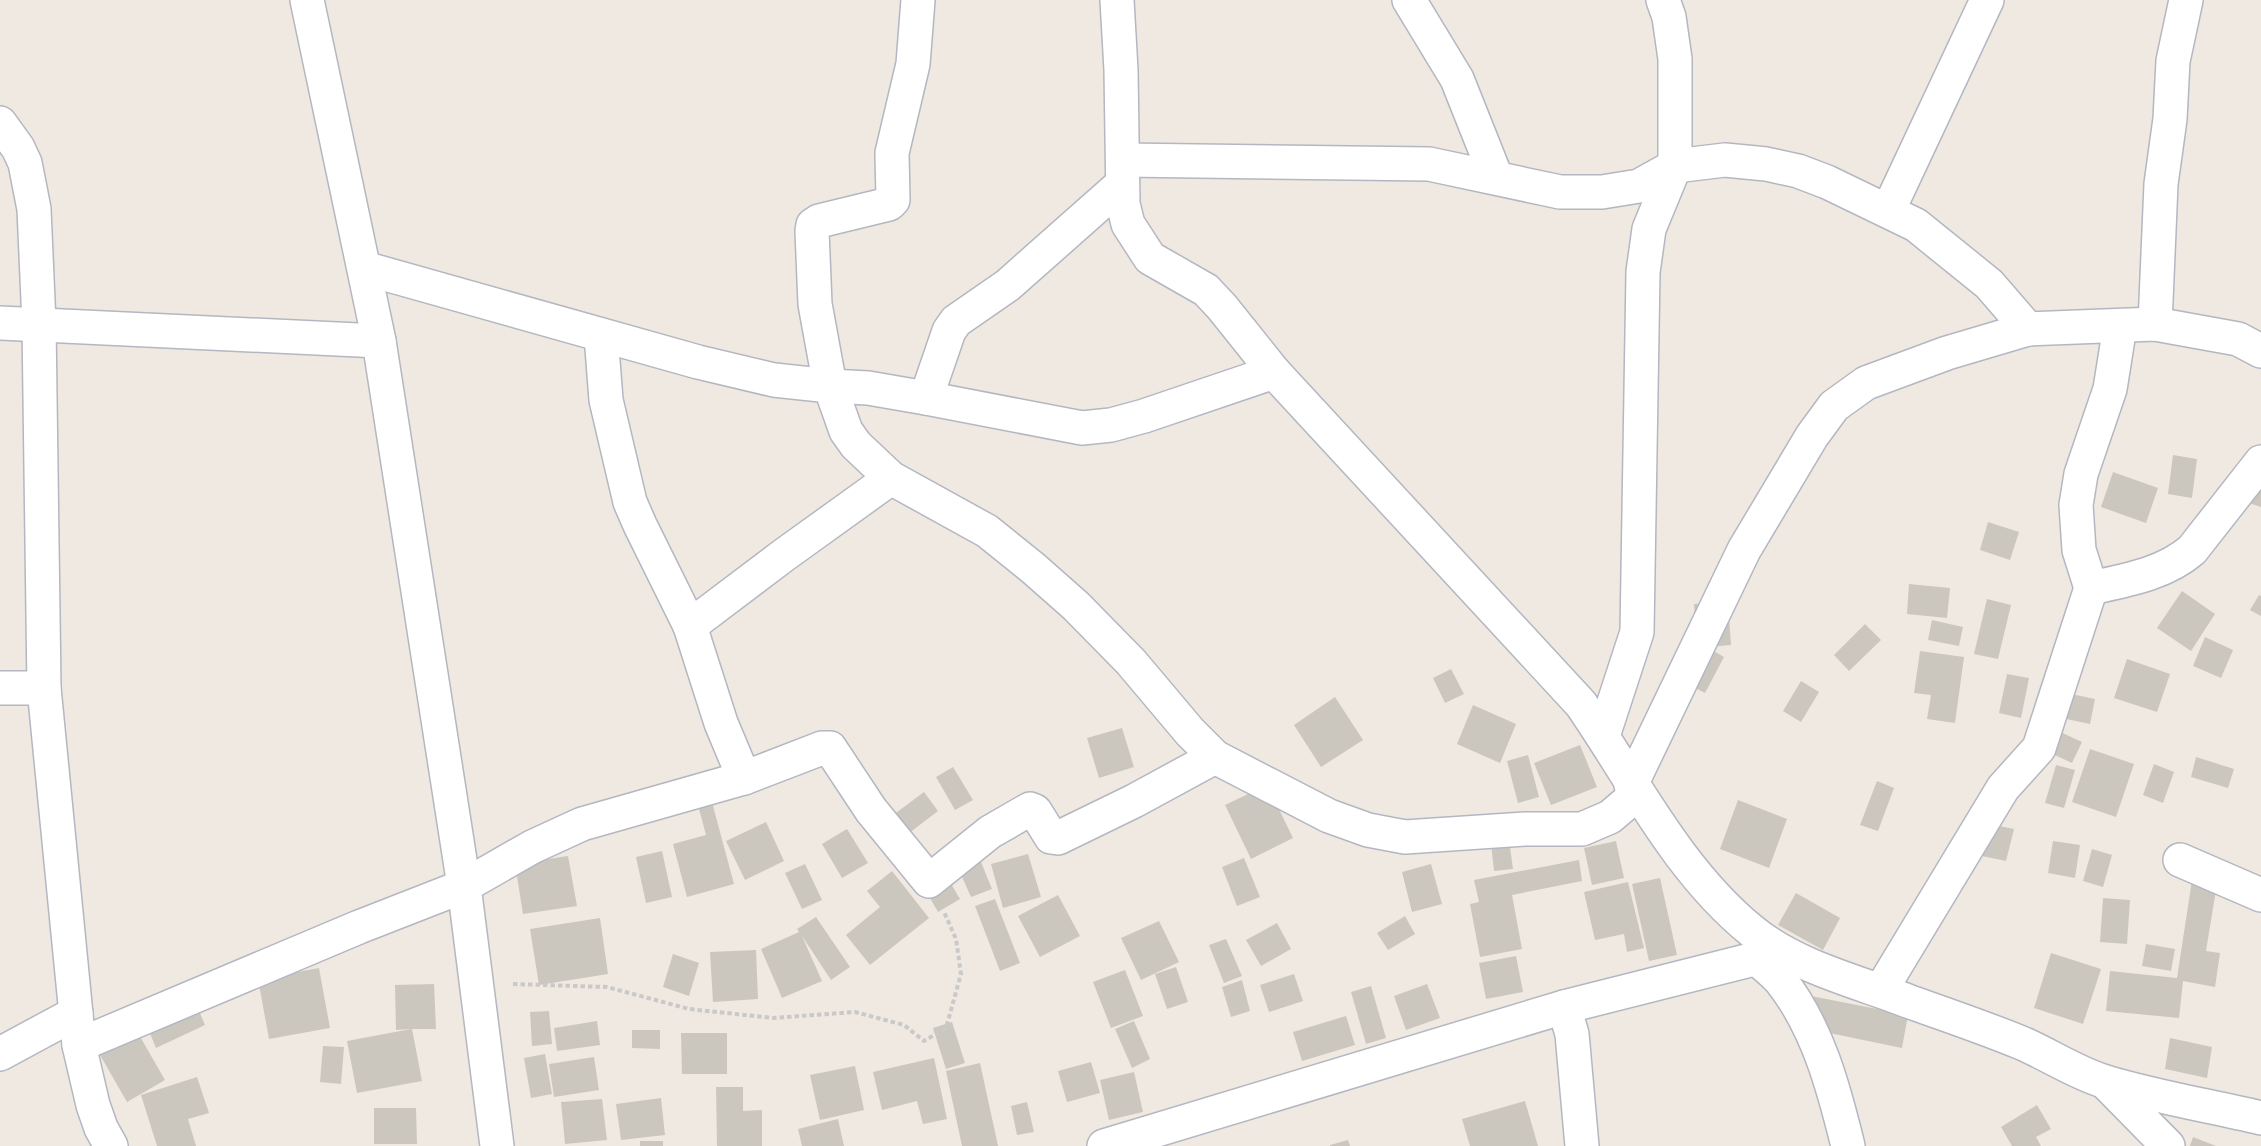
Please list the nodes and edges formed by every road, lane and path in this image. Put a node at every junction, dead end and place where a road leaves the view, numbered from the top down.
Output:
1 (307, 0) edge
2 (918, 0) edge
3 (1117, 0) edge
4 (1409, 0) edge
5 (1663, 0) edge
6 (1987, 0) edge
7 (2186, 0) edge
8 (0, 123) edge
9 (1675, 166) junction
10 (1123, 172) junction
11 (1496, 177) junction
12 (1888, 211) junction
13 (364, 268) junction
14 (0, 323) edge
15 (39, 323) junction
16 (2155, 324) junction
17 (2120, 326) junction
18 (2028, 328) junction
19 (601, 335) junction
20 (379, 341) junction
21 (2253, 343) edge
22 (1274, 372) junction
23 (830, 386) junction
24 (926, 398) junction
25 (2261, 462) edge
26 (891, 478) junction
27 (2091, 588) junction
28 (690, 626) junction
29 (0, 688) edge
30 (44, 688) junction
31 (1603, 736) junction
32 (1215, 757) junction
33 (744, 778) junction
34 (1634, 789) junction
35 (2180, 860) dead end
36 (929, 881) junction
37 (464, 886) junction
38 (2261, 895) edge
39 (1770, 955) junction
40 (476, 983) junction
41 (1881, 990) junction
42 (1564, 1007) junction
43 (78, 1029) junction
44 (0, 1054) edge
45 (2105, 1082) junction
46 (2261, 1118) edge
47 (111, 1146) edge
48 (497, 1146) edge
49 (1104, 1146) edge
50 (1582, 1146) edge
51 (1848, 1146) edge
52 (2168, 1146) edge

1 - 13 street
2 - 23 street
3 - 10 street
4 - 11 street
5 - 9 street
6 - 12 street
7 - 16 street
8 - 15 street
9 - 11 street
9 - 12 street
9 - 31 street
10 - 11 street
10 - 22 street
10 - 24 street
12 - 18 street
13 - 19 street
13 - 20 street
14 - 15 street
15 - 20 street
15 - 30 street
16 - 17 street
16 - 21 street
17 - 18 street
17 - 27 street
18 - 34 street
19 - 23 street
19 - 28 street
20 - 37 street
22 - 24 street
22 - 31 street
23 - 24 street
23 - 26 street
25 - 27 street
26 - 28 street
26 - 32 street
27 - 41 street
28 - 33 street
29 - 30 street
30 - 43 street
31 - 34 street
32 - 34 street
32 - 36 street
33 - 36 street
33 - 37 street
34 - 39 street
35 - 38 street
36 - 40 path
37 - 40 street
37 - 43 street
39 - 41 street
39 - 42 street
39 - 51 street
40 - 48 street
41 - 45 street
42 - 49 street
42 - 50 street
43 - 44 street
43 - 47 street
45 - 46 street
45 - 52 street

